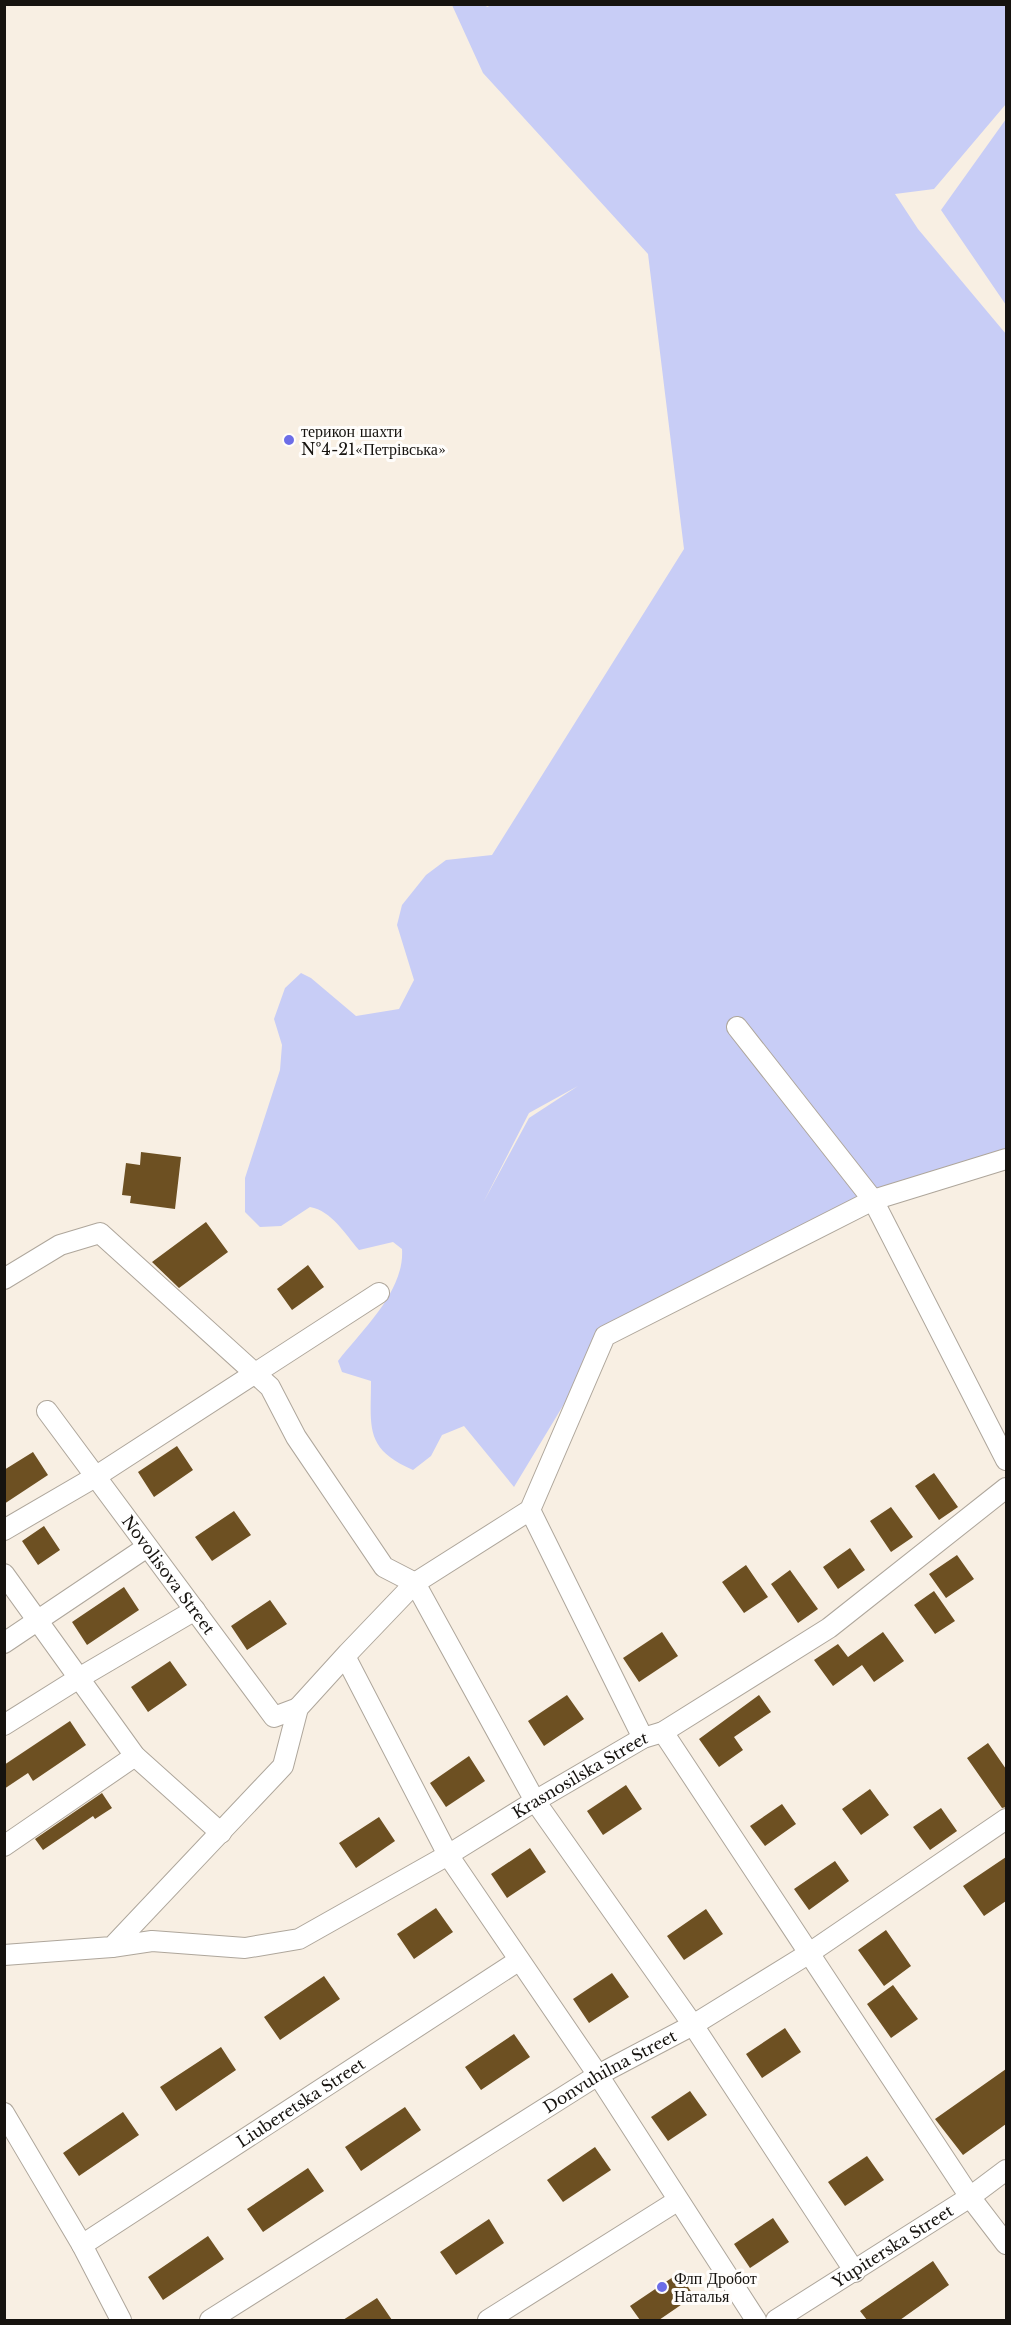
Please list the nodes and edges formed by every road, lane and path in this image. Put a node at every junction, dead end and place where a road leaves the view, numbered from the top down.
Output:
1 (737, 1027) dead end
2 (1006, 1159) edge
3 (873, 1200) junction
4 (4, 1279) edge
5 (379, 1293) dead end
6 (46, 1412) dead end
7 (1006, 1460) edge
8 (95, 1477) junction
9 (1006, 1488) edge
10 (530, 1510) junction
11 (4, 1530) edge
12 (147, 1547) junction
13 (4, 1574) edge
14 (415, 1583) junction
15 (195, 1610) junction
16 (37, 1620) junction
17 (4, 1643) edge
18 (346, 1658) junction
19 (79, 1678) junction
20 (298, 1708) junction
21 (4, 1725) edge
22 (663, 1732) junction
23 (643, 1738) junction
24 (135, 1756) junction
25 (535, 1801) junction
26 (1006, 1819) edge
27 (221, 1833) junction
28 (4, 1846) edge
29 (448, 1855) junction
30 (112, 1947) junction
31 (808, 1954) junction
32 (4, 1955) edge
33 (518, 1961) junction
34 (693, 2025) junction
35 (598, 2076) junction
36 (4, 2113) edge
37 (1006, 2170) edge
38 (970, 2197) junction
39 (677, 2201) junction
40 (1006, 2244) edge
41 (82, 2245) junction
42 (855, 2272) junction
43 (121, 2320) edge
44 (210, 2320) edge
45 (488, 2320) edge
46 (756, 2320) edge
47 (776, 2320) edge

1 - 3 street
2 - 3 street
3 - 7 street
3 - 10 street
4 - 14 street
5 - 8 street
6 - 8 street, Novolisova Street
8 - 11 street
8 - 12 street, Novolisova Street
9 - 22 street, Krasnosilska Street
10 - 14 street
10 - 23 street
12 - 15 street, Novolisova Street
12 - 16 street
13 - 16 street
14 - 18 street
14 - 25 street
15 - 19 street
15 - 20 street, Novolisova Street
16 - 17 street
16 - 19 street
18 - 20 street
18 - 29 street
19 - 21 street
19 - 24 street
20 - 27 street
22 - 23 street, Krasnosilska Street
22 - 31 street
23 - 25 street, Krasnosilska Street
24 - 27 street
24 - 28 street
25 - 29 street, Krasnosilska Street
25 - 34 street
26 - 31 street, Donvuhilna Street
27 - 30 street
29 - 30 street, Krasnosilska Street
29 - 33 street
30 - 32 street, Krasnosilska Street
31 - 34 street, Donvuhilna Street
31 - 38 street
33 - 35 street
33 - 41 street, Liuberetska Street
34 - 35 street, Donvuhilna Street
34 - 42 street
35 - 39 street
35 - 44 street, Donvuhilna Street
36 - 41 street
37 - 38 street, Yupiterska Street
38 - 40 street
38 - 42 street, Yupiterska Street
39 - 45 street
39 - 46 street
41 - 43 street
42 - 47 street, Yupiterska Street

